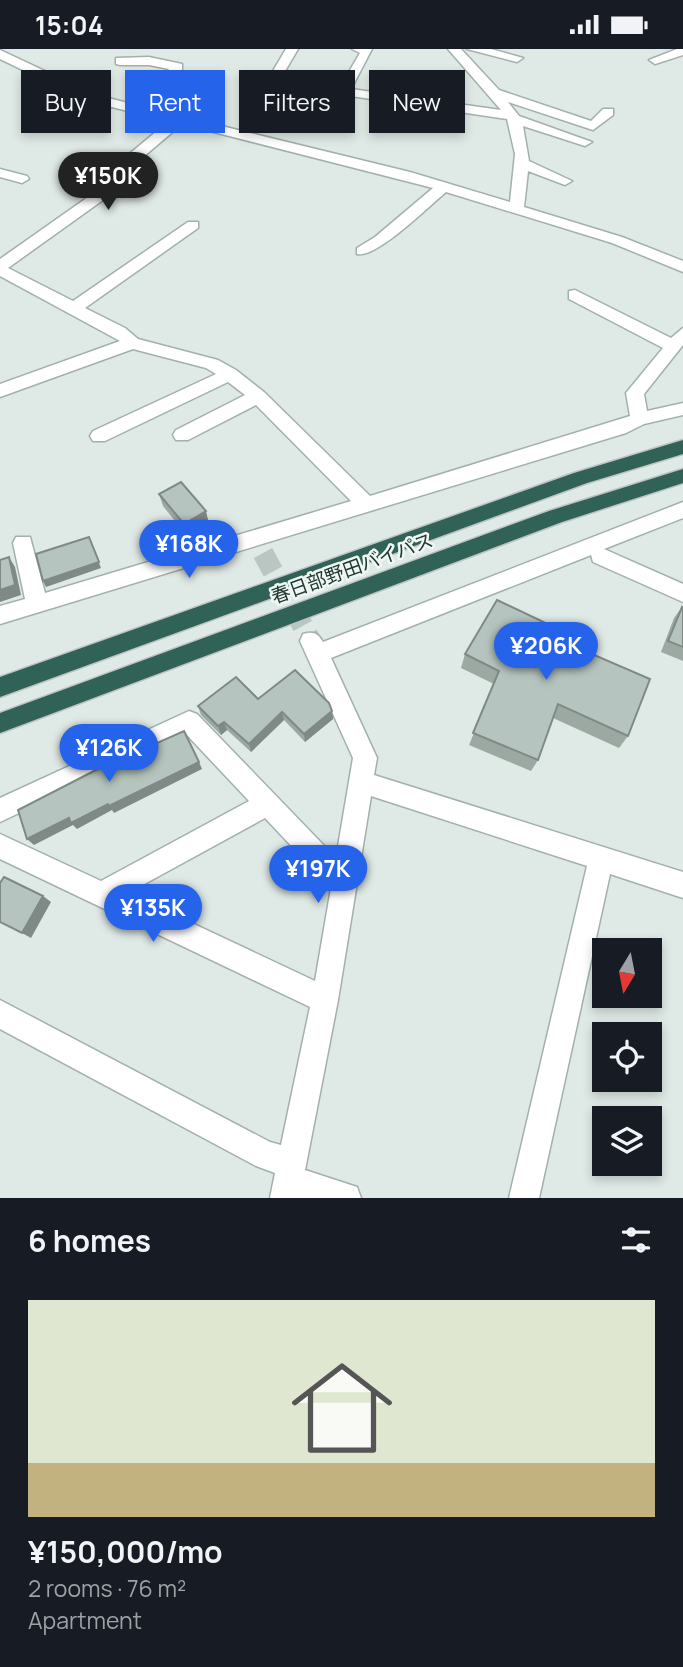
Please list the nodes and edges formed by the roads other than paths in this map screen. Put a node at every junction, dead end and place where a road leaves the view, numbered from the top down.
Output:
1 (292, 49) edge
2 (358, 49) edge
3 (454, 49) edge
4 (473, 49) edge
5 (683, 51) edge
6 (0, 54) edge
7 (517, 58) dead end
8 (655, 60) dead end
9 (120, 61) dead end
10 (175, 70) edge
11 (280, 70) edge
12 (355, 72) edge
13 (355, 94) edge
14 (499, 94) junction
15 (125, 105) edge
16 (608, 112) dead end
17 (514, 118) junction
18 (225, 130) edge
19 (163, 133) edge
20 (585, 142) dead end
21 (524, 165) junction
22 (0, 173) edge
23 (22, 179) dead end
24 (565, 181) dead end
25 (443, 187) junction
26 (516, 209) junction
27 (193, 225) dead end
28 (362, 251) dead end
29 (683, 267) edge
30 (0, 268) edge
31 (575, 295) dead end
32 (74, 308) junction
33 (678, 340) edge
34 (132, 344) junction
35 (230, 374) junction
36 (0, 391) edge
37 (258, 396) junction
38 (683, 409) edge
39 (640, 419) junction
40 (99, 436) dead end
41 (182, 436) dead end
42 (683, 447) edge
43 (683, 476) edge
44 (367, 505) junction
45 (683, 510) edge
46 (23, 543) dead end
47 (600, 556) dead end
48 (683, 593) edge
49 (37, 604) junction
50 (0, 615) edge
51 (0, 687) edge
52 (0, 723) edge
53 (362, 782) junction
54 (267, 804) junction
55 (0, 810) edge
56 (0, 846) edge
57 (601, 859) junction
58 (345, 885) junction
59 (683, 885) edge
60 (102, 894) junction
61 (325, 1000) junction
62 (0, 1014) edge
63 (288, 1180) edge
64 (346, 1198) edge
65 (524, 1198) edge

1 - 11 street
2 - 12 street
3 - 14 street
4 - 7 street
5 - 8 street
6 - 15 street
9 - 10 street
13 - 17 street
14 - 16 street
14 - 17 street
17 - 20 street
17 - 21 street
18 - 25 street
19 - 30 street
21 - 24 street
21 - 26 street
22 - 23 street
25 - 26 street
25 - 28 street
26 - 29 street
27 - 32 street
30 - 32 street
31 - 33 street
32 - 34 street
33 - 39 street
34 - 35 street
34 - 36 street
35 - 37 street
35 - 40 street
37 - 41 street
37 - 44 street
38 - 39 street
39 - 44 street
42 - 51 highway, 春日部野田バイパス
43 - 52 highway, 春日部野田バイパス
44 - 49 street
45 - 53 street
46 - 49 street
47 - 48 street
49 - 50 street
53 - 57 street
53 - 58 street
54 - 55 street
54 - 58 street
54 - 60 street
56 - 60 street
57 - 59 street
57 - 65 street
58 - 61 street
60 - 61 street
61 - 63 street
62 - 63 street
63 - 64 street

